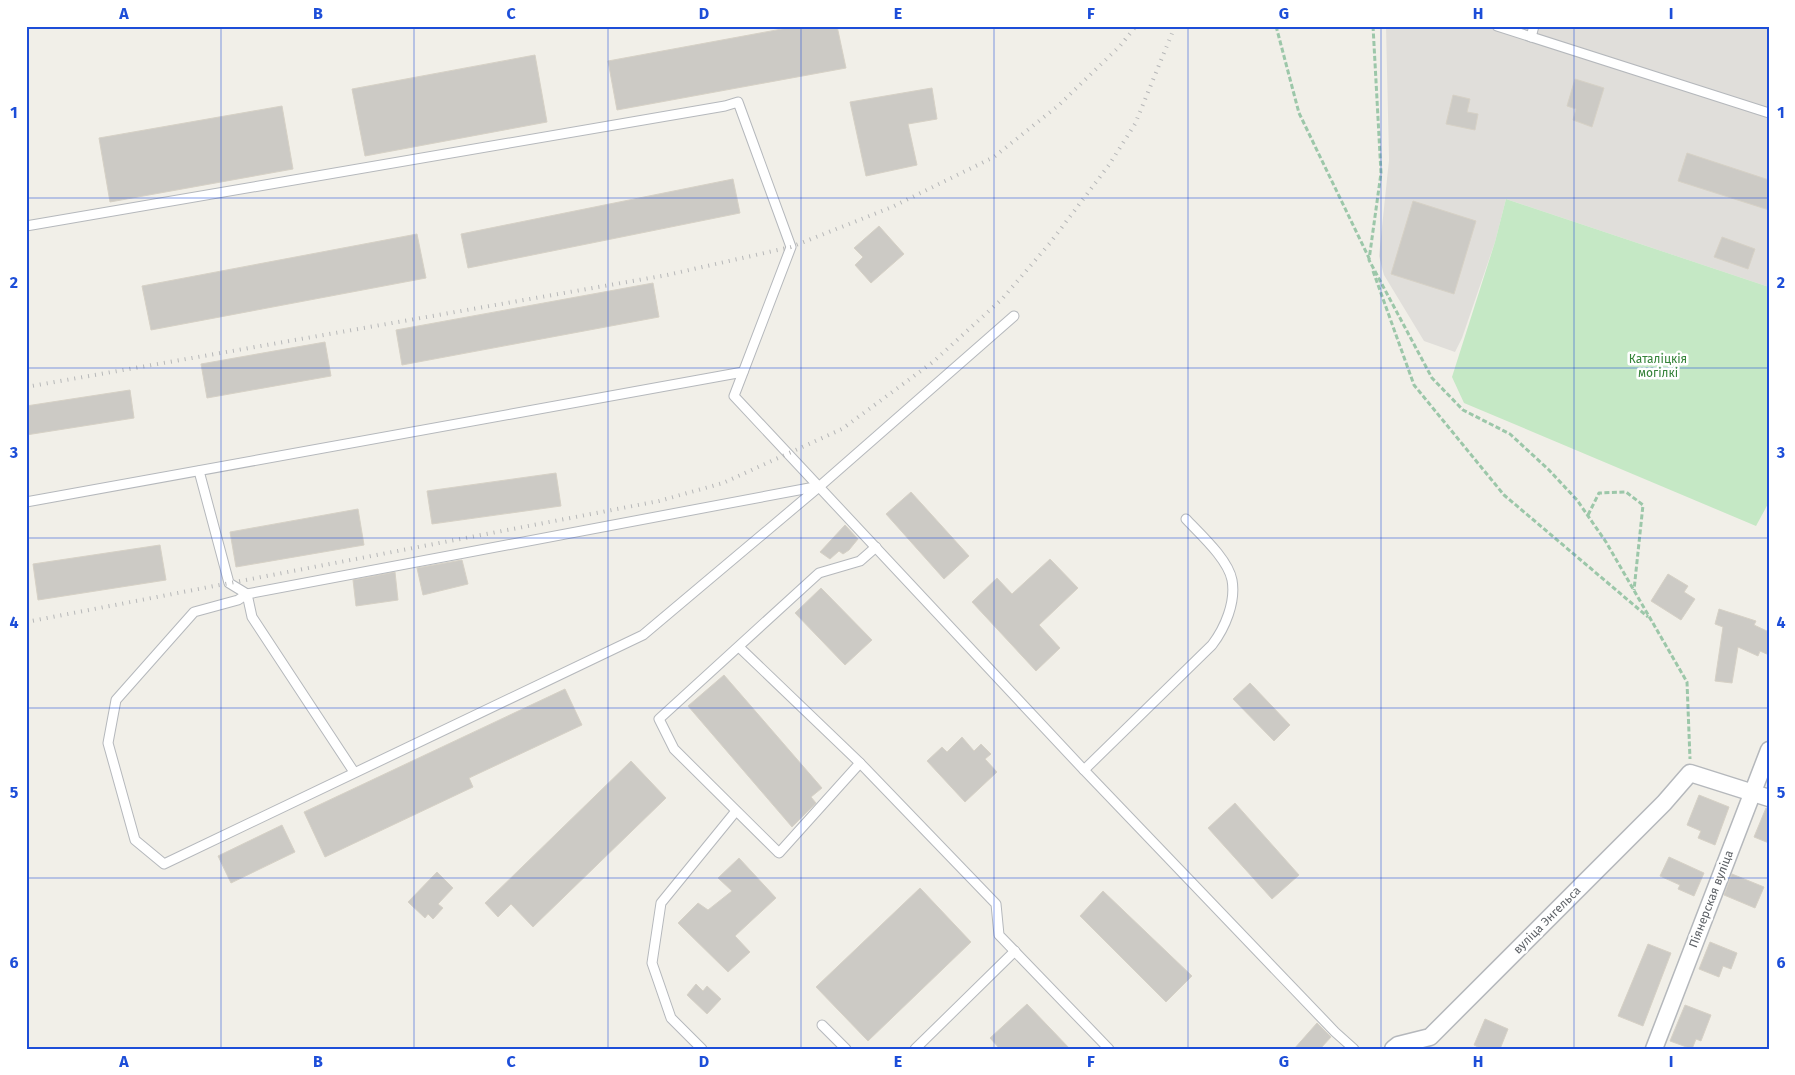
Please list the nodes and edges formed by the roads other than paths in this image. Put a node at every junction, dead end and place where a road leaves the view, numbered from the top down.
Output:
1 (1498, 26) edge
2 (1534, 26) edge
3 (1531, 37) junction
4 (1769, 113) edge
5 (26, 226) edge
6 (1014, 316) dead end
7 (743, 372) junction
8 (199, 471) junction
9 (820, 486) junction
10 (26, 502) edge
11 (1186, 519) dead end
12 (876, 546) junction
13 (247, 594) junction
14 (739, 647) junction
15 (1769, 750) edge
16 (860, 763) junction
17 (1084, 770) junction
18 (354, 772) junction
19 (1752, 793) junction
20 (1769, 798) edge
21 (736, 810) junction
22 (1014, 951) junction
23 (822, 1025) dead end
24 (1431, 1043) edge
25 (702, 1049) edge
26 (846, 1049) edge
27 (915, 1049) edge
28 (1109, 1049) edge
29 (1354, 1049) edge
30 (1393, 1049) edge
31 (1654, 1049) edge

1 - 3 lane
2 - 3 lane
3 - 4 lane
5 - 7 lane
6 - 9 lane
7 - 8 lane
7 - 9 lane
8 - 10 lane
8 - 13 lane
9 - 12 lane
9 - 13 lane
9 - 18 lane
11 - 17 lane
12 - 14 lane
12 - 17 lane
13 - 18 lane
13 - 18 lane
14 - 16 lane
14 - 21 lane
15 - 19 street, Піянерская вуліца
16 - 21 lane
16 - 22 lane
17 - 29 lane
19 - 20 street
19 - 24 street, вуліца Энгельса
19 - 31 street, Піянерская вуліца
21 - 25 lane
22 - 27 lane
22 - 28 lane
23 - 26 lane
24 - 30 street, вуліца Энгельса

